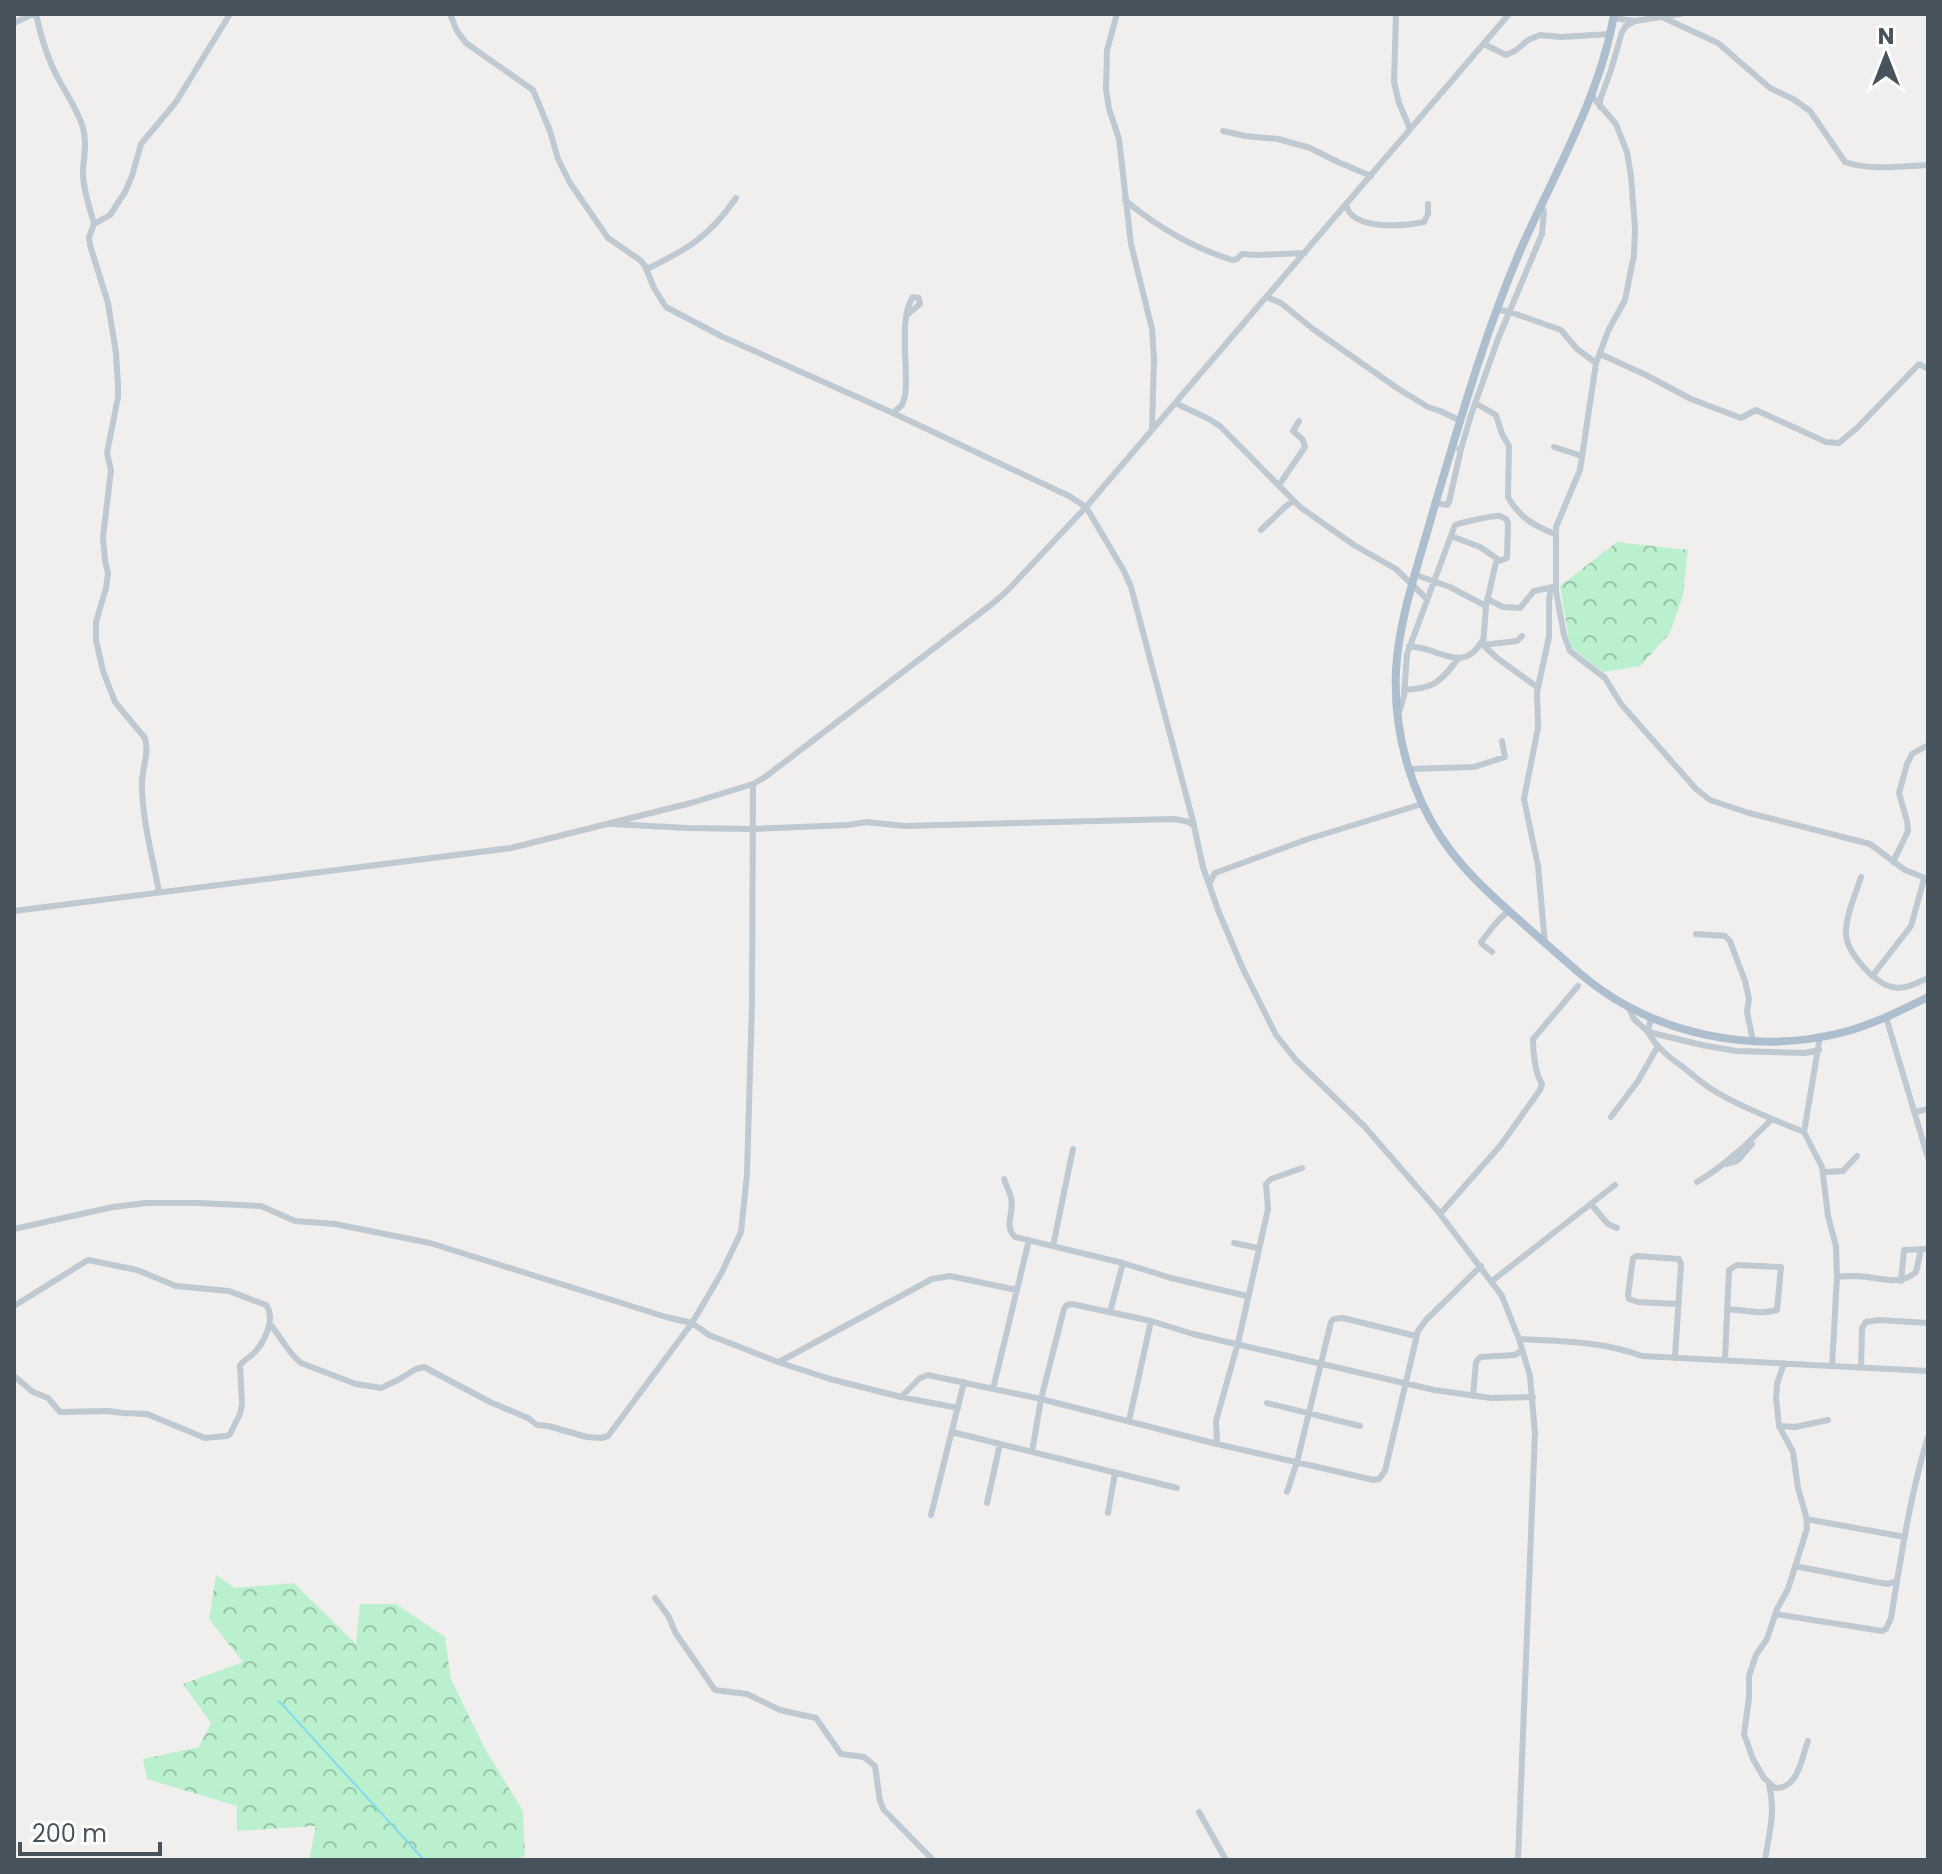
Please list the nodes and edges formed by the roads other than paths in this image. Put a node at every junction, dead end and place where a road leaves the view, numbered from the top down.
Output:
1 (34, 14) edge
2 (230, 14) edge
3 (450, 14) edge
4 (1117, 14) edge
5 (1396, 14) edge
6 (1509, 14) edge
7 (1680, 14) edge
8 (1614, 16) edge
9 (1664, 18) junction
10 (1635, 21) junction
11 (14, 23) edge
12 (1610, 34) junction
13 (1484, 44) junction
14 (1591, 95) junction
15 (1600, 107) junction
16 (1410, 129) junction
17 (1223, 131) dead end
18 (1928, 165) edge
19 (1371, 176) junction
20 (736, 198) dead end
21 (1125, 200) junction
22 (1428, 204) dead end
23 (1346, 205) junction
24 (1541, 205) junction
25 (94, 224) junction
26 (1305, 253) junction
27 (647, 269) junction
28 (1266, 297) junction
29 (1496, 309) junction
30 (1510, 312) junction
31 (908, 314) dead end
32 (1600, 354) junction
33 (1596, 363) junction
34 (1928, 369) edge
35 (1175, 403) junction
36 (1475, 403) junction
37 (893, 413) junction
38 (1459, 420) junction
39 (1299, 421) dead end
40 (1152, 428) junction
41 (1554, 447) dead end
42 (1456, 448) junction
43 (1582, 456) junction
44 (1279, 485) junction
45 (1294, 501) junction
46 (1086, 507) junction
47 (1517, 511) junction
48 (1498, 516) junction
49 (1261, 530) dead end
50 (1555, 534) junction
51 (1451, 536) junction
52 (1499, 560) junction
53 (1416, 575) junction
54 (1435, 581) junction
55 (1413, 586) junction
56 (1554, 587) junction
57 (1427, 599) junction
58 (1487, 602) junction
59 (1522, 636) dead end
60 (1482, 643) junction
61 (1409, 646) junction
62 (1459, 658) junction
63 (1537, 687) junction
64 (1404, 690) junction
65 (1397, 717) junction
66 (1502, 741) dead end
67 (1928, 745) edge
68 (1409, 769) junction
69 (753, 784) junction
70 (1422, 804) junction
71 (604, 824) junction
72 (1194, 826) junction
73 (752, 829) junction
74 (1893, 862) junction
75 (1203, 867) junction
76 (1215, 873) junction
77 (1861, 877) dead end
78 (1926, 879) edge
79 (1209, 884) junction
80 (159, 892) junction
81 (14, 911) edge
82 (1509, 911) junction
83 (1696, 934) dead end
84 (1545, 943) junction
85 (1492, 952) dead end
86 (1873, 975) junction
87 (1928, 978) edge
88 (1578, 986) dead end
89 (1928, 997) edge
90 (1628, 1006) junction
91 (1886, 1017) junction
92 (1651, 1018) junction
93 (1648, 1032) junction
94 (1820, 1037) junction
95 (1753, 1041) junction
96 (1658, 1046) junction
97 (1819, 1050) junction
98 (1928, 1109) edge
99 (1914, 1112) junction
100 (1611, 1117) dead end
101 (1772, 1119) junction
102 (1780, 1123) junction
103 (1928, 1129) edge
104 (1920, 1130) junction
105 (1804, 1132) junction
106 (1073, 1149) dead end
107 (1857, 1156) dead end
108 (1928, 1158) edge
109 (1725, 1164) junction
110 (1302, 1168) dead end
111 (1823, 1172) junction
112 (1004, 1179) dead end
113 (1697, 1182) dead end
114 (1615, 1185) dead end
115 (1591, 1204) junction
116 (1440, 1214) junction
117 (1617, 1228) dead end
118 (14, 1229) edge
119 (1029, 1240) junction
120 (1234, 1243) dead end
121 (1053, 1246) junction
122 (1258, 1248) junction
123 (1924, 1249) edge
124 (1123, 1263) junction
125 (1481, 1266) junction
126 (1837, 1277) junction
127 (1492, 1281) junction
128 (1901, 1281) junction
129 (1017, 1290) junction
130 (1247, 1296) junction
131 (1678, 1304) junction
132 (14, 1306) edge
133 (1727, 1309) junction
134 (1110, 1312) junction
135 (1151, 1321) junction
136 (692, 1323) junction
137 (1928, 1323) edge
138 (270, 1324) junction
139 (1416, 1336) junction
140 (1519, 1339) junction
141 (1238, 1343) junction
142 (1522, 1350) junction
143 (1675, 1358) junction
144 (1725, 1359) junction
145 (778, 1362) junction
146 (1320, 1363) junction
147 (1784, 1363) junction
148 (1832, 1366) junction
149 (1861, 1368) junction
150 (1928, 1371) edge
151 (14, 1376) edge
152 (964, 1382) junction
153 (1405, 1384) junction
154 (993, 1389) junction
155 (1473, 1396) junction
156 (901, 1397) junction
157 (1533, 1397) junction
158 (1041, 1399) junction
159 (1267, 1403) dead end
160 (958, 1408) junction
161 (1308, 1414) junction
162 (1828, 1420) dead end
163 (1129, 1421) junction
164 (1360, 1426) dead end
165 (1779, 1426) junction
166 (952, 1432) junction
167 (1928, 1437) edge
168 (1000, 1444) junction
169 (1217, 1444) junction
170 (1032, 1452) junction
171 (1297, 1462) junction
172 (1115, 1473) junction
173 (1177, 1488) dead end
174 (1287, 1492) dead end
175 (987, 1503) dead end
176 (1108, 1513) dead end
177 (931, 1515) dead end
178 (1806, 1519) junction
179 (1905, 1537) junction
180 (1795, 1566) junction
181 (1896, 1581) junction
182 (655, 1598) dead end
183 (1775, 1614) junction
184 (1808, 1741) dead end
185 (1769, 1783) junction
186 (1199, 1812) dead end
187 (933, 1860) edge
188 (1226, 1860) edge
189 (1518, 1860) edge
190 (1765, 1860) edge

1 - 11 street
1 - 25 street
2 - 25 street
3 - 27 street
4 - 21 street
5 - 16 street
6 - 13 street
7 - 9 street
8 - 10 street
8 - 12 main road
9 - 10 street
9 - 18 street
10 - 15 street
12 - 13 street
12 - 14 main road
13 - 16 street
14 - 15 street
14 - 24 main road
15 - 32 street
16 - 19 street
17 - 19 street
19 - 23 street
20 - 27 street
21 - 26 street
21 - 40 street
22 - 23 street
23 - 26 street
24 - 29 main road
24 - 30 street
25 - 80 street
26 - 28 street
27 - 37 street
28 - 35 street
28 - 38 street
29 - 30 street
29 - 38 main road
30 - 33 street
30 - 36 street
31 - 37 street
32 - 33 street
32 - 34 street
33 - 43 street
35 - 40 street
35 - 44 street
36 - 42 street
36 - 47 street
37 - 46 street
38 - 42 main road
39 - 44 street
40 - 46 street
41 - 43 street
42 - 53 main road
43 - 50 street
44 - 45 street
45 - 49 street
45 - 55 street
46 - 69 street
46 - 72 street
47 - 48 street
47 - 50 street
48 - 51 street
48 - 52 street
50 - 56 street
51 - 52 street
51 - 54 street
52 - 58 street
53 - 54 street
53 - 55 main road
54 - 57 street
54 - 58 street
55 - 57 street
55 - 65 main road
56 - 58 street
56 - 63 street
56 - 74 street
57 - 61 street
58 - 60 street
59 - 60 street
60 - 62 street
60 - 63 street
61 - 62 street
61 - 64 street
62 - 64 street
63 - 84 street
64 - 65 street
65 - 68 main road
66 - 68 street
67 - 74 street
68 - 70 main road
69 - 71 street
69 - 73 street
70 - 76 street
70 - 82 main road
71 - 73 street
71 - 80 street
72 - 73 street
72 - 75 street
73 - 136 street
74 - 78 street
75 - 76 street
75 - 79 street
76 - 79 street
77 - 86 street
78 - 86 street
79 - 116 street
80 - 81 street
82 - 84 main road
82 - 85 street
83 - 95 street
84 - 90 main road
86 - 87 street
88 - 116 street
89 - 91 main road
90 - 92 main road
90 - 93 street
91 - 94 main road
91 - 99 street
92 - 93 street
92 - 95 main road
93 - 96 street
93 - 97 street
94 - 95 main road
94 - 97 street
96 - 100 street
96 - 101 street
97 - 105 street
98 - 99 street
99 - 104 street
101 - 102 street
101 - 109 street
102 - 105 street
102 - 109 street
103 - 104 street
104 - 108 street
105 - 111 street
106 - 121 street
107 - 111 street
109 - 113 street
110 - 122 street
111 - 126 street
112 - 119 street
114 - 115 street
115 - 117 street
115 - 127 street
116 - 125 street
118 - 136 street
119 - 121 street
119 - 129 street
120 - 122 street
121 - 124 street
122 - 130 street
123 - 128 street
123 - 128 street
124 - 130 street
124 - 134 street
125 - 127 street
125 - 139 street
126 - 128 street
126 - 148 street
127 - 140 street
129 - 145 street
129 - 154 street
130 - 141 street
131 - 131 street
131 - 143 street
132 - 138 street
133 - 133 street
133 - 144 street
134 - 135 street
134 - 158 street
135 - 141 street
135 - 163 street
136 - 138 street
136 - 145 street
137 - 149 street
138 - 151 street
139 - 146 street
139 - 153 street
140 - 142 street
140 - 143 street
141 - 146 street
141 - 169 street
142 - 155 street
142 - 157 street
143 - 144 street
144 - 147 street
145 - 156 street
146 - 153 street
146 - 161 street
147 - 148 street
147 - 165 street
148 - 149 street
149 - 150 street
152 - 154 street
152 - 156 street
152 - 160 street
153 - 155 street
153 - 171 street
154 - 158 street
155 - 157 street
156 - 160 street
157 - 189 street
158 - 163 street
158 - 170 street
159 - 161 street
160 - 166 street
161 - 164 street
161 - 171 street
162 - 165 street
163 - 169 street
165 - 178 street
166 - 168 street
166 - 177 street
167 - 179 street
168 - 170 street
168 - 175 street
169 - 171 street
170 - 172 street
171 - 174 street
172 - 173 street
172 - 176 street
178 - 179 street
178 - 180 street
179 - 181 street
180 - 181 street
180 - 183 street
181 - 183 street
182 - 187 street
183 - 185 street
184 - 185 street
185 - 190 street
186 - 188 street

